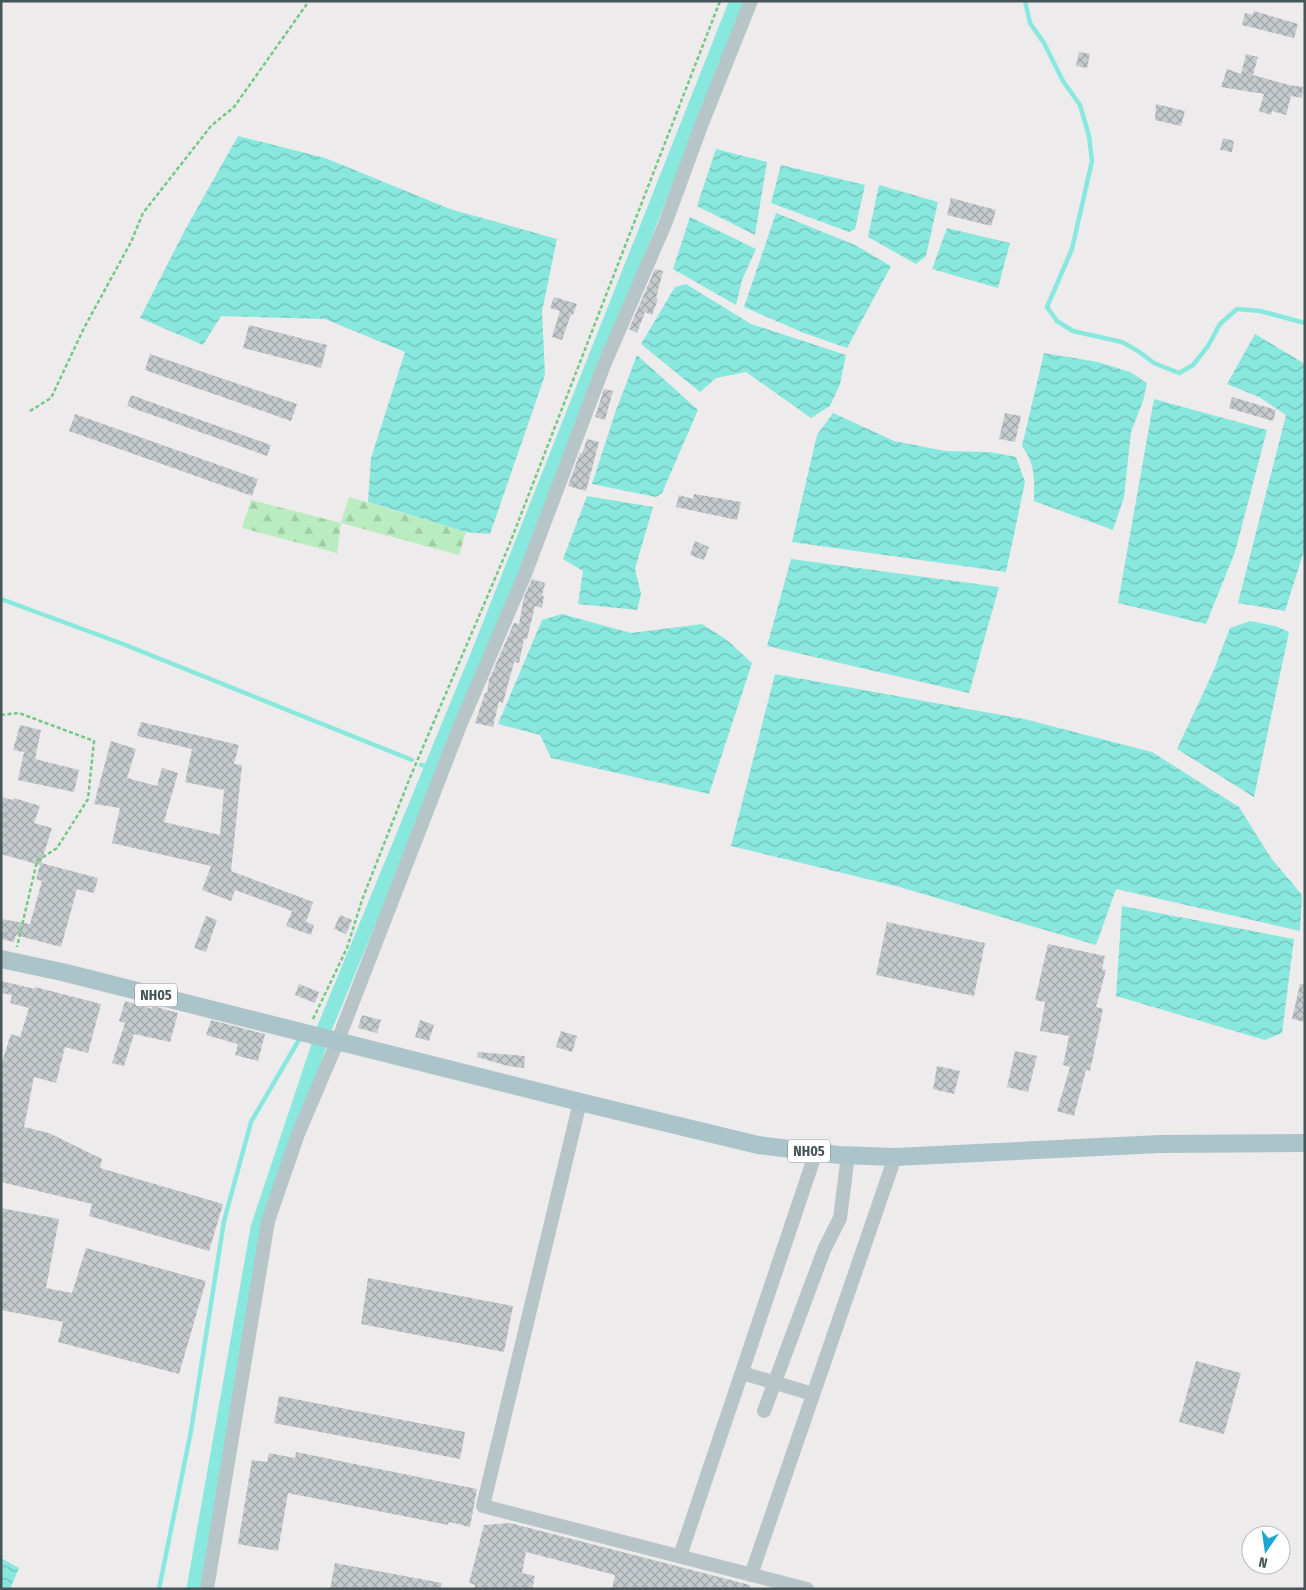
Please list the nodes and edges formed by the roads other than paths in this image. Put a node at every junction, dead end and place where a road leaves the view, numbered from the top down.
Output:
1 (751, 1) edge
2 (7, 960) edge
3 (319, 1035) junction
4 (580, 1102) junction
5 (1305, 1143) edge
6 (816, 1152) junction
7 (848, 1155) junction
8 (895, 1157) junction
9 (742, 1372) junction
10 (775, 1382) junction
11 (813, 1394) junction
12 (764, 1411) dead end
13 (680, 1556) junction
14 (752, 1575) junction
15 (207, 1589) edge
16 (807, 1589) edge

1 - 3 street
2 - 3 main road, NH05
3 - 4 main road, NH05
3 - 15 street
4 - 6 main road, NH05
4 - 13 street
5 - 8 main road, NH05
6 - 7 main road, NH05
6 - 9 street
7 - 8 main road, NH05
7 - 10 street
8 - 11 street
9 - 10 street
9 - 13 street
10 - 11 street
10 - 12 street
11 - 14 street
13 - 14 street
14 - 16 street

